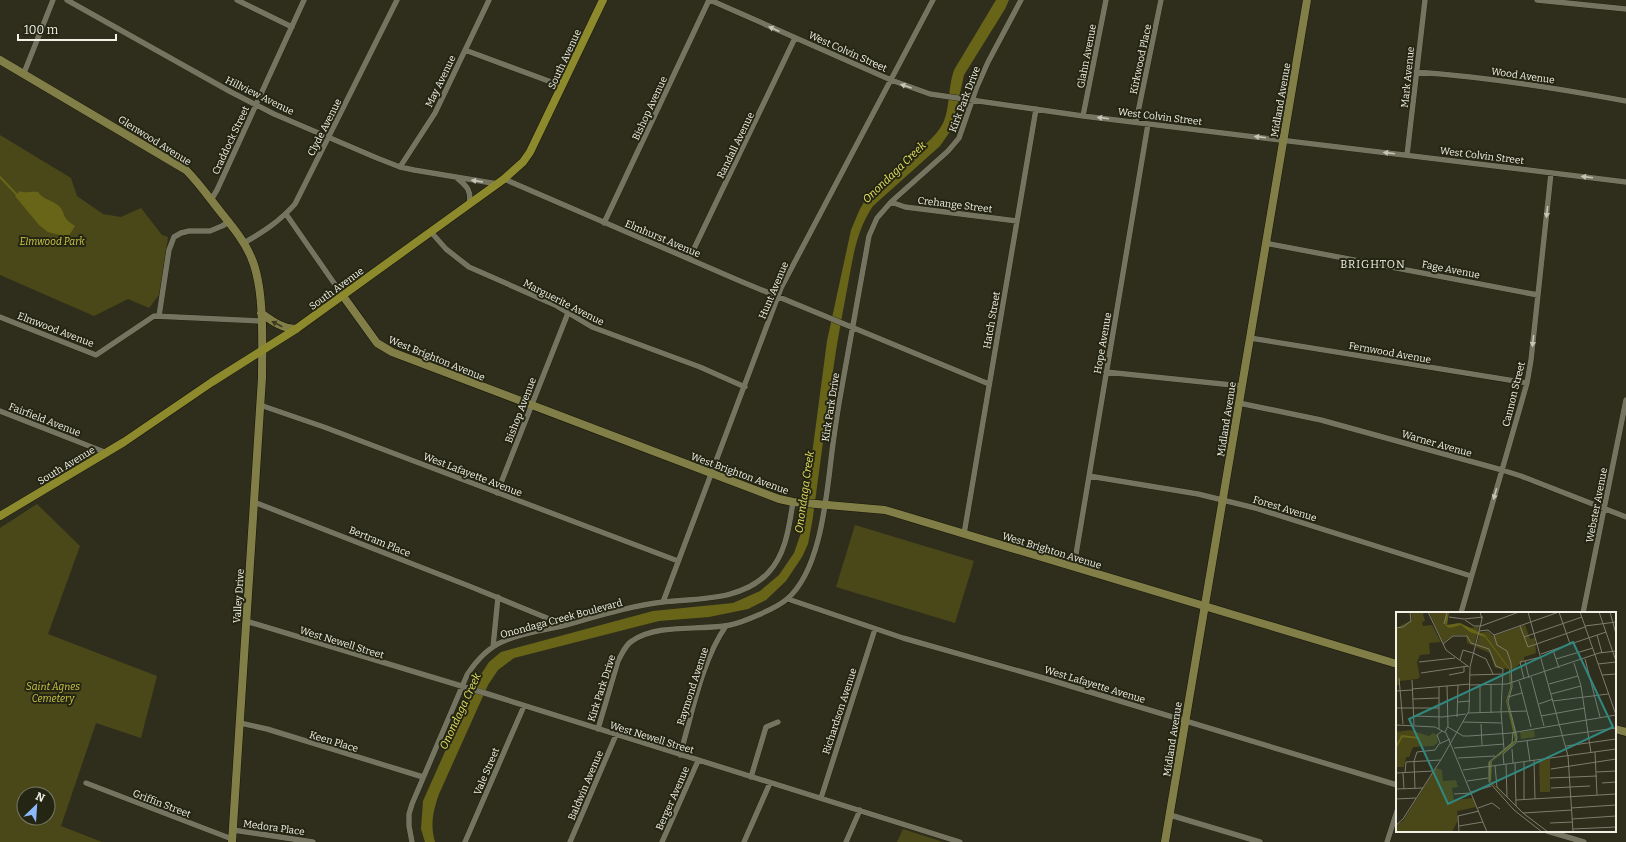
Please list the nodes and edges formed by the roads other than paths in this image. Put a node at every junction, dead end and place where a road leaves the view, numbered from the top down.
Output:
1 (53, 0) edge
2 (67, 0) edge
3 (237, 0) edge
4 (304, 0) edge
5 (397, 0) edge
6 (489, 0) edge
7 (603, 0) edge
8 (710, 0) edge
9 (933, 0) edge
10 (1020, 0) edge
11 (1106, 0) edge
12 (1161, 0) edge
13 (1307, 0) edge
14 (1425, 0) edge
15 (1537, 0) edge
16 (1594, 3) edge
17 (1626, 9) edge
18 (292, 27) junction
19 (795, 38) junction
20 (465, 50) junction
21 (0, 60) edge
22 (1416, 72) junction
23 (24, 73) junction
24 (891, 80) junction
25 (562, 86) junction
26 (972, 99) junction
27 (1626, 101) edge
28 (256, 105) junction
29 (1036, 109) junction
30 (1083, 116) junction
31 (1136, 122) junction
32 (1148, 124) junction
33 (329, 137) junction
34 (1283, 140) junction
35 (1407, 155) junction
36 (400, 167) junction
37 (1551, 173) junction
38 (457, 178) junction
39 (501, 181) junction
40 (1626, 182) edge
41 (211, 200) junction
42 (891, 202) junction
43 (469, 204) junction
44 (286, 214) junction
45 (1017, 221) junction
46 (229, 222) junction
47 (604, 223) junction
48 (431, 232) junction
49 (244, 243) junction
50 (1266, 243) junction
51 (689, 259) junction
52 (1538, 295) junction
53 (343, 296) junction
54 (779, 296) junction
55 (568, 313) junction
56 (159, 316) junction
57 (0, 317) edge
58 (261, 317) junction
59 (853, 328) junction
60 (296, 329) junction
61 (1250, 338) junction
62 (263, 351) junction
63 (1106, 372) junction
64 (1527, 383) junction
65 (989, 384) junction
66 (1242, 386) junction
67 (745, 387) junction
68 (1626, 400) edge
69 (1239, 403) junction
70 (260, 405) junction
71 (531, 406) junction
72 (0, 411) edge
73 (107, 453) junction
74 (1502, 470) junction
75 (712, 474) junction
76 (1089, 476) junction
77 (497, 493) junction
78 (1223, 500) junction
79 (254, 502) junction
80 (797, 503) junction
81 (822, 505) junction
82 (1604, 509) junction
83 (0, 516) edge
84 (1626, 517) edge
85 (964, 534) junction
86 (678, 561) junction
87 (1074, 566) junction
88 (1471, 576) junction
89 (498, 597) junction
90 (788, 599) junction
91 (663, 602) junction
92 (1205, 606) junction
93 (1461, 612) edge
94 (1583, 612) edge
95 (246, 621) junction
96 (564, 625) junction
97 (726, 626) junction
98 (875, 629) junction
99 (493, 647) junction
100 (1396, 664) edge
101 (461, 687) junction
102 (524, 706) junction
103 (1186, 721) junction
104 (778, 722) dead end
105 (240, 723) junction
106 (1616, 729) edge
107 (598, 730) junction
108 (1626, 732) edge
109 (616, 736) junction
110 (680, 755) junction
111 (698, 761) junction
112 (423, 777) junction
113 (751, 777) junction
114 (86, 783) dead end
115 (770, 783) junction
116 (1396, 785) edge
117 (821, 798) junction
118 (860, 810) junction
119 (1396, 814) edge
120 (1170, 815) junction
121 (1550, 832) edge
122 (232, 837) edge
123 (313, 842) edge
124 (412, 842) edge
125 (465, 842) edge
126 (570, 842) edge
127 (662, 842) edge
128 (744, 842) edge
129 (846, 842) edge
130 (960, 842) edge
131 (1165, 842) edge
132 (1260, 842) edge
133 (1387, 842) edge
134 (1584, 842) edge

1 - 23 street
2 - 28 street, Hillview Avenue
3 - 18 street
4 - 18 street, Craddock Street
5 - 33 street, Clyde Avenue
6 - 20 street, May Avenue
7 - 25 main road, South Avenue
19 -> 8 street, West Colvin Street
8 - 47 street, Bishop Avenue
9 - 24 street, Hunt Avenue
10 - 26 street, Kirk Park Drive
11 - 30 street, Glahn Avenue
12 - 31 street, Kirkwood Place
13 - 34 street, Midland Avenue
14 - 22 street, Mark Avenue
15 - 16 street
16 - 17 street
18 - 28 street, Craddock Street
19 - 24 street, West Colvin Street
19 - 51 street, Randall Avenue
20 - 25 street
20 - 36 street, May Avenue
21 - 23 street, Glenwood Avenue
22 - 27 street, Wood Avenue
22 - 35 street, Mark Avenue
23 - 41 street, Glenwood Avenue
26 -> 24 street, West Colvin Street
24 - 54 street, Hunt Avenue
25 - 39 main road, South Avenue
26 - 29 street, West Colvin Street
26 - 42 street, Kirk Park Drive
28 - 33 street, Hillview Avenue
28 - 41 street, Craddock Street
29 - 30 street, West Colvin Street
29 - 45 street, Hatch Street
31 -> 30 street, West Colvin Street
31 - 32 street, West Colvin Street
34 -> 32 street, West Colvin Street
32 - 63 street, Hope Avenue
33 - 36 street, Hillview Avenue
33 - 44 street, Clyde Avenue
35 -> 34 street, West Colvin Street
34 - 50 street, Midland Avenue
35 - 37 street, West Colvin Street
36 - 38 street, Hillview Avenue
40 -> 37 street, West Colvin Street
37 -> 52 street, Cannon Street
39 -> 38 street, Hillview Avenue
38 - 43 street
39 - 43 main road, South Avenue
39 - 47 street, Elmhurst Avenue
41 - 46 street, Glenwood Avenue
42 - 45 street, Crehange Street
42 - 59 street, Kirk Park Drive
43 - 48 main road, South Avenue
44 - 49 street, Clyde Avenue
44 - 53 street, West Brighton Avenue
45 - 65 street, Hatch Street
46 - 49 street, Glenwood Avenue
46 - 56 street
47 - 51 street, Elmhurst Avenue
48 - 53 main road, South Avenue
48 - 55 street, Marguerite Avenue
49 - 58 street, Glenwood Avenue
50 - 52 street, Fage Avenue
50 - 61 street, Midland Avenue
51 - 54 street, Elmhurst Avenue
52 -> 64 street, Cannon Street
53 - 60 main road, South Avenue
53 - 71 street, West Brighton Avenue
54 - 59 street, Elmhurst Avenue
54 - 67 street, Hunt Avenue
55 - 67 street, Marguerite Avenue
55 - 71 street, Bishop Avenue
56 - 57 street, Elmwood Avenue
56 - 58 street, Elmwood Avenue
60 -> 58 street
58 - 62 street, Glenwood Avenue
59 - 65 street
59 - 81 street, Kirk Park Drive
60 - 62 main road, South Avenue
61 - 64 street, Fernwood Avenue
61 - 66 street, Midland Avenue
62 - 70 street, Valley Drive
62 - 73 main road, South Avenue
63 - 66 street
63 - 76 street, Hope Avenue
64 - 74 street, Cannon Street
65 - 85 street, Hatch Street
66 - 69 street, Midland Avenue
67 - 75 street, Hunt Avenue
68 - 82 street, Webster Avenue
69 - 74 street, Warner Avenue
69 - 78 street, Midland Avenue
70 - 77 street, West Lafayette Avenue
70 - 79 street, Valley Drive
71 - 75 street, West Brighton Avenue
71 - 77 street, Bishop Avenue
72 - 73 street, Fairfield Avenue
73 - 83 main road, South Avenue
74 - 82 street, Warner Avenue
74 -> 88 street, Cannon Street
75 - 80 street, West Brighton Avenue
75 - 86 street, Hunt Avenue
76 - 78 street, Forest Avenue
76 - 87 street, Hope Avenue
77 - 86 street, West Lafayette Avenue
78 - 88 street, Forest Avenue
78 - 92 street, Midland Avenue
79 - 89 street, Bertram Place
79 - 95 street, Valley Drive
80 - 81 street, West Brighton Avenue
80 - 91 street, Onondaga Creek Boulevard
81 - 85 street, West Brighton Avenue
81 - 90 street, Kirk Park Drive
82 - 84 street, Warner Avenue
82 - 94 street, Webster Avenue
85 - 87 street, West Brighton Avenue
86 - 91 street, Hunt Avenue
87 - 92 street, West Brighton Avenue
88 - 93 street, Cannon Street
89 - 96 street, Bertram Place
89 - 99 street
90 - 97 street, Kirk Park Drive
90 - 98 street, West Lafayette Avenue
91 - 96 street, Onondaga Creek Boulevard
92 - 100 street, West Brighton Avenue
92 - 103 street, Midland Avenue
95 - 101 street, West Newell Street
95 - 105 street, Valley Drive
96 - 99 street, Onondaga Creek Boulevard
97 - 107 street, Kirk Park Drive
97 - 110 street, Raymond Avenue
98 - 103 street, West Lafayette Avenue
98 - 117 street, Richardson Avenue
99 - 101 street, Onondaga Creek Boulevard
101 - 102 street, West Newell Street
101 - 112 street, Onondaga Creek Boulevard
102 - 107 street, West Newell Street
102 - 125 street, Vale Street
103 - 116 street, West Lafayette Avenue
103 - 120 street, Midland Avenue
104 - 113 street
105 - 112 street, Keen Place
105 - 122 street, Valley Drive
106 - 108 street
107 - 109 street, West Newell Street
109 - 110 street, West Newell Street
109 - 126 street, Baldwin Avenue
110 - 111 street, West Newell Street
111 - 113 street, West Newell Street
111 - 127 street, Berger Avenue
112 - 124 street, Onondaga Creek Boulevard
113 - 115 street, West Newell Street
114 - 122 street, Griffin Street
115 - 117 street, West Newell Street
115 - 128 street
117 - 118 street, West Newell Street
118 - 129 street
118 - 130 street, West Newell Street
119 - 133 street
120 - 131 street, Midland Avenue
120 - 132 street
121 - 134 street
122 - 123 street, Medora Place

